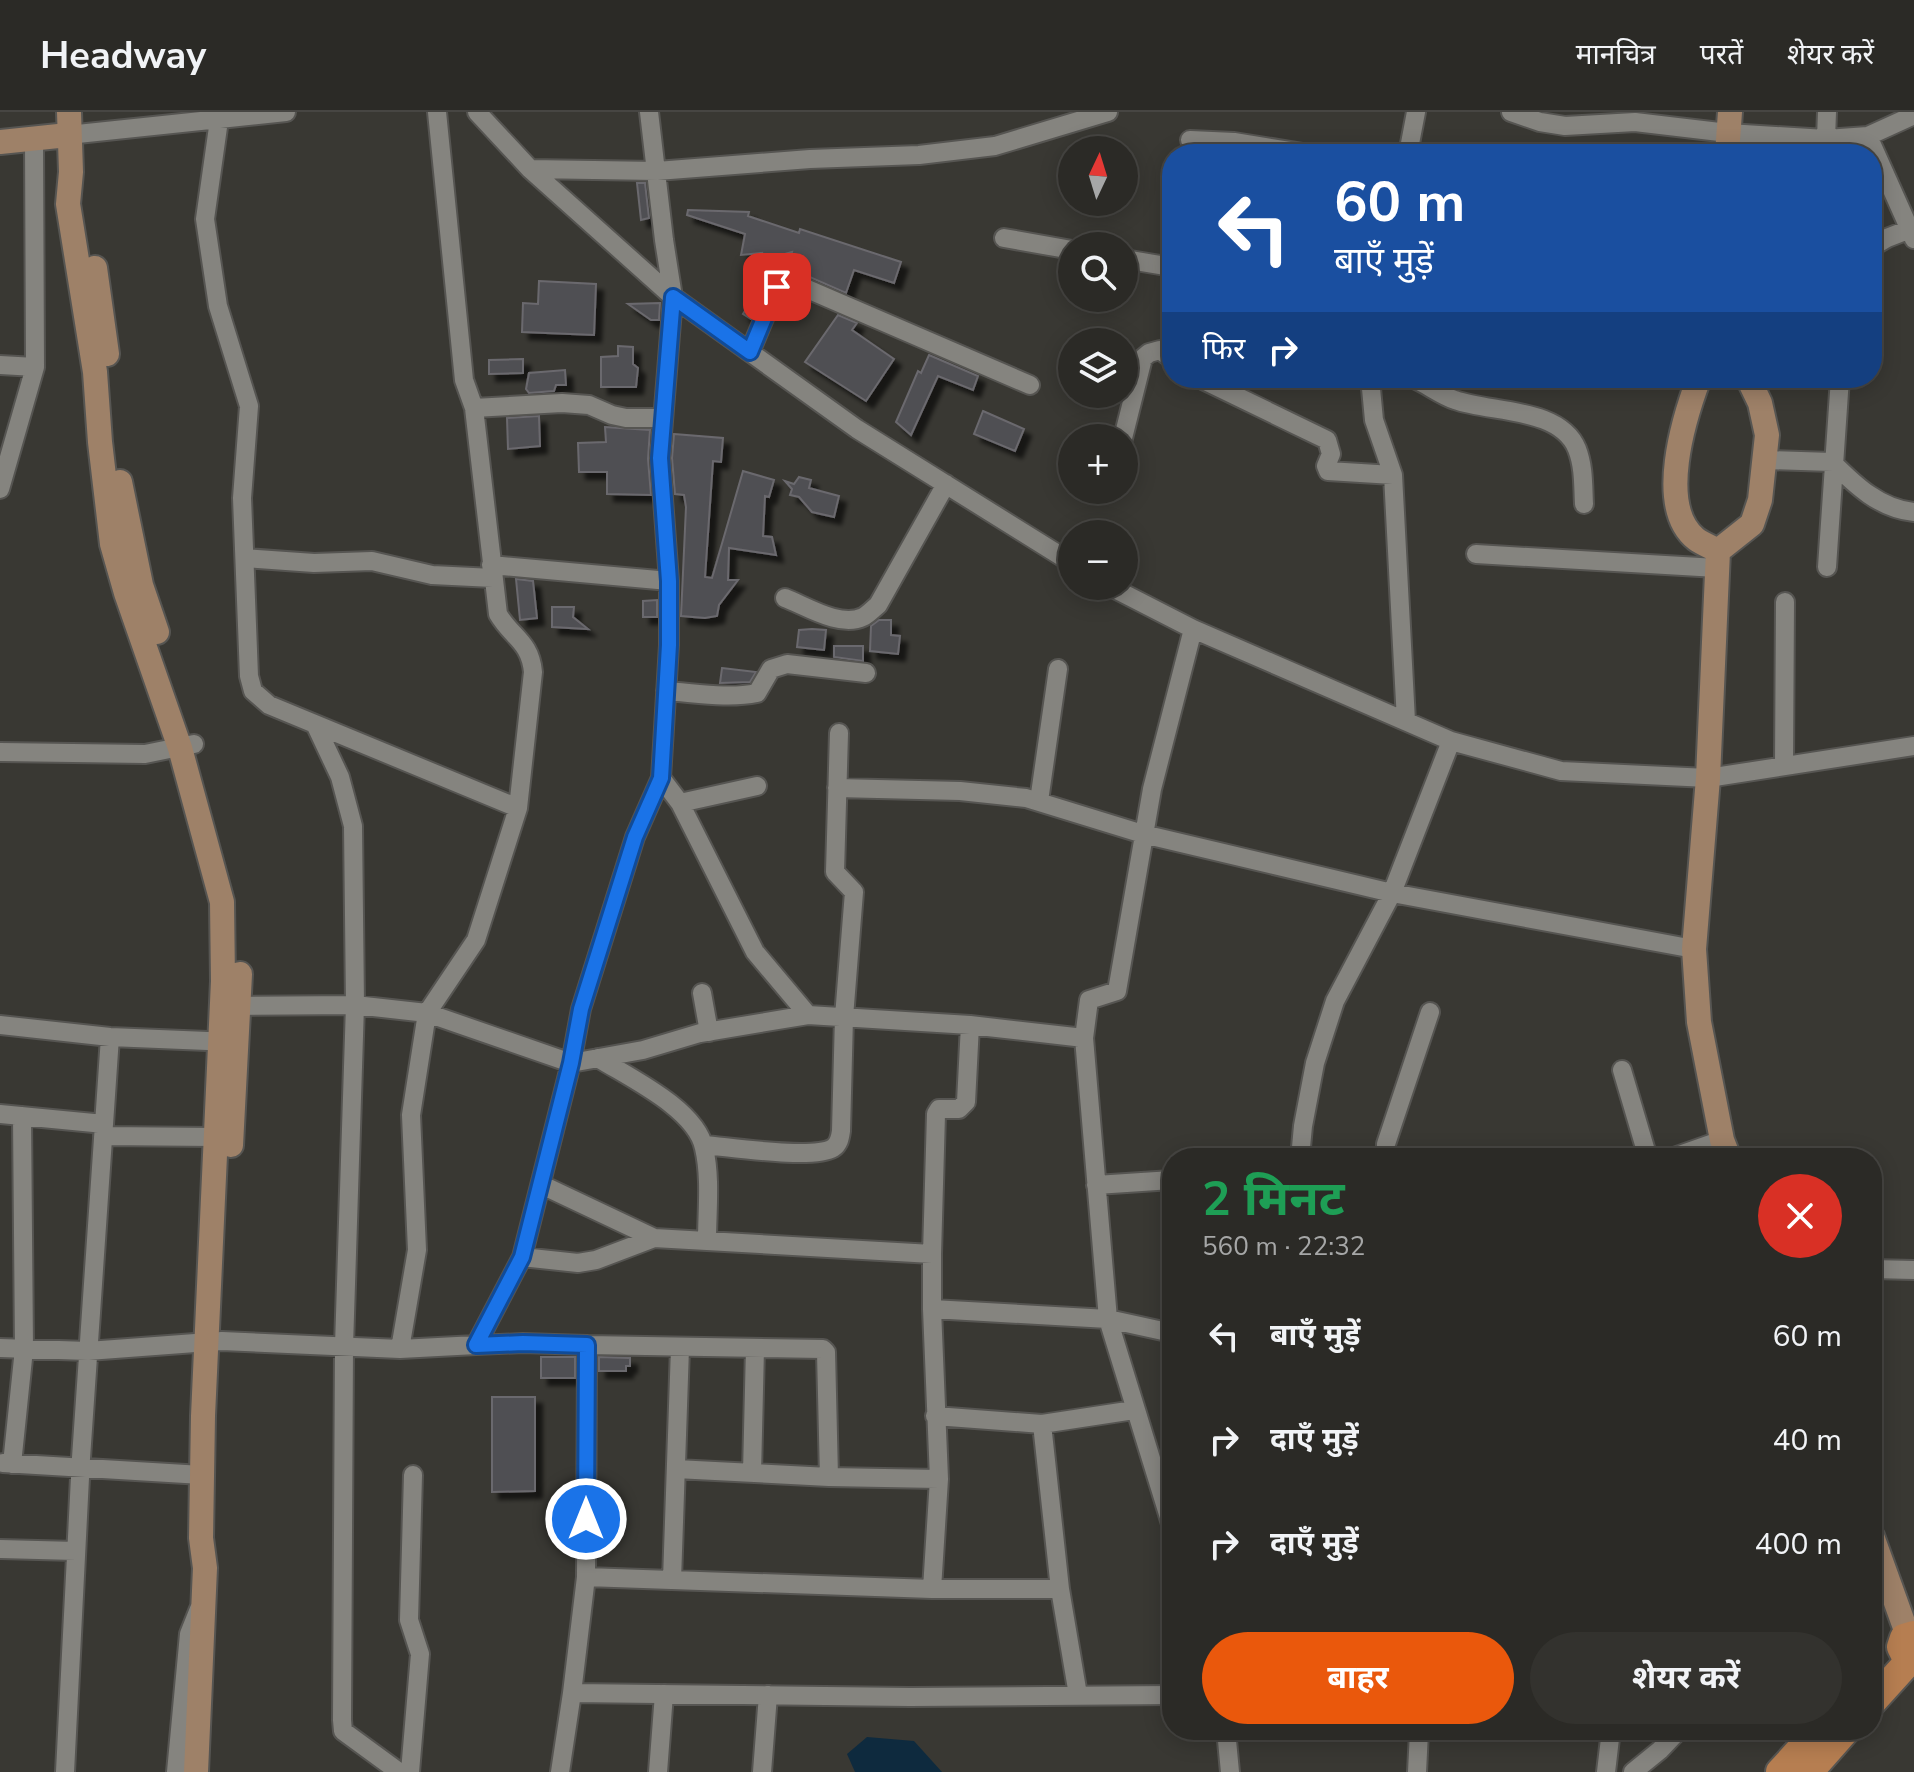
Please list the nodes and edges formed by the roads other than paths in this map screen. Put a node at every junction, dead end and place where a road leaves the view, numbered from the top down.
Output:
1 (286, 112) edge
2 (437, 112) edge
3 (477, 112) edge
4 (649, 112) edge
5 (1108, 112) edge
6 (1416, 112) edge
7 (1511, 112) edge
8 (1827, 112) edge
9 (1912, 114) edge
10 (226, 117) edge
11 (68, 124) edge
12 (1728, 133) edge
13 (1868, 136) junction
14 (1826, 139) junction
15 (34, 140) junction
16 (1190, 140) dead end
17 (0, 142) edge
18 (1246, 144) edge
19 (1410, 144) edge
20 (1872, 144) edge
21 (1882, 167) edge
22 (530, 169) junction
23 (657, 171) junction
24 (1912, 234) edge
25 (1004, 238) dead end
26 (1882, 241) edge
27 (1058, 248) edge
28 (1138, 261) edge
29 (1162, 265) edge
30 (673, 297) junction
31 (750, 352) junction
32 (1162, 352) edge
33 (0, 365) edge
34 (35, 367) junction
35 (1030, 385) dead end
36 (1220, 388) edge
37 (1371, 388) edge
38 (1431, 388) edge
39 (1696, 388) edge
40 (1753, 388) edge
41 (1839, 388) edge
42 (474, 408) junction
43 (662, 418) junction
44 (1126, 424) edge
45 (1766, 460) junction
46 (1832, 462) junction
47 (1393, 475) junction
48 (946, 484) junction
49 (0, 489) edge
50 (1584, 504) dead end
51 (1914, 512) edge
52 (1058, 554) edge
53 (1476, 554) dead end
54 (245, 558) junction
55 (1718, 560) junction
56 (1827, 567) dead end
57 (492, 572) junction
58 (669, 581) junction
59 (785, 598) dead end
60 (1136, 600) edge
61 (1785, 602) dead end
62 (1193, 629) junction
63 (1058, 669) dead end
64 (866, 673) dead end
65 (666, 691) junction
66 (1406, 721) junction
67 (315, 724) junction
68 (839, 733) dead end
69 (1451, 741) junction
70 (187, 746) junction
71 (1914, 746) edge
72 (0, 752) edge
73 (1784, 765) junction
74 (661, 778) junction
75 (1708, 778) junction
76 (757, 786) dead end
77 (837, 788) junction
78 (1039, 801) junction
79 (680, 803) junction
80 (518, 808) junction
81 (1143, 834) junction
82 (1392, 893) junction
83 (1694, 949) junction
84 (702, 993) dead end
85 (355, 1005) junction
86 (230, 1006) junction
87 (1430, 1012) dead end
88 (427, 1013) junction
89 (808, 1015) junction
90 (844, 1017) junction
91 (0, 1025) edge
92 (970, 1025) junction
93 (709, 1032) junction
94 (110, 1037) junction
95 (1084, 1038) junction
96 (229, 1042) junction
97 (598, 1058) junction
98 (571, 1063) junction
99 (1622, 1070) dead end
100 (0, 1114) edge
101 (22, 1116) junction
102 (104, 1130) junction
103 (215, 1137) junction
104 (704, 1145) junction
105 (1301, 1148) edge
106 (1386, 1148) edge
107 (1644, 1148) edge
108 (1726, 1148) edge
109 (1162, 1181) edge
110 (542, 1185) junction
111 (1096, 1185) junction
112 (654, 1238) junction
113 (707, 1241) junction
114 (932, 1254) junction
115 (522, 1257) junction
116 (1882, 1269) edge
117 (1914, 1270) edge
118 (932, 1309) junction
119 (1108, 1319) junction
120 (1162, 1331) edge
121 (214, 1342) junction
122 (476, 1345) junction
123 (587, 1345) junction
124 (344, 1346) junction
125 (0, 1348) edge
126 (680, 1348) junction
127 (755, 1348) junction
128 (24, 1349) junction
129 (400, 1349) junction
130 (88, 1351) junction
131 (1134, 1410) junction
132 (935, 1416) junction
133 (1042, 1424) junction
134 (6, 1463) edge
135 (80, 1469) junction
136 (676, 1469) junction
137 (752, 1473) junction
138 (202, 1475) junction
139 (413, 1475) dead end
140 (829, 1477) junction
141 (939, 1479) junction
142 (1162, 1496) edge
143 (0, 1549) edge
144 (76, 1551) junction
145 (1882, 1565) edge
146 (205, 1568) junction
147 (586, 1577) junction
148 (672, 1580) junction
149 (932, 1589) junction
150 (1060, 1589) junction
151 (204, 1596) junction
152 (1910, 1647) edge
153 (1882, 1668) edge
154 (1882, 1688) edge
155 (572, 1693) junction
156 (664, 1694) junction
157 (768, 1695) junction
158 (1078, 1695) junction
159 (1162, 1695) edge
160 (1227, 1740) edge
161 (1424, 1740) edge
162 (1610, 1740) edge
163 (1670, 1740) edge
164 (1809, 1740) edge
165 (1837, 1740) edge
166 (65, 1772) edge
167 (176, 1772) edge
168 (196, 1772) edge
169 (399, 1772) edge
170 (410, 1772) edge
171 (560, 1772) edge
172 (658, 1772) edge
173 (762, 1772) edge
174 (1230, 1772) edge
175 (1417, 1772) edge
176 (1606, 1772) edge
177 (1633, 1772) edge
178 (1780, 1772) edge
179 (1809, 1772) edge

1 - 10 street
2 - 42 street
3 - 22 street
4 - 23 street
5 - 23 street
6 - 19 street
7 - 12 street
8 - 14 street
9 - 13 street
10 - 11 street
10 - 54 street
11 - 15 street
11 - 70 street
12 - 14 street
13 - 14 street
13 - 20 street
15 - 17 street
15 - 34 street
16 - 18 street
21 - 24 street
22 - 23 street
22 - 30 street
23 - 30 street
24 - 26 street
25 - 27 street
28 - 29 street
30 - 31 street
30 - 43 street
31 - 35 street
31 - 48 street
32 - 44 street
33 - 34 street
34 - 49 street
36 - 47 street
37 - 47 street
38 - 50 street
39 - 55 street
40 - 45 street
41 - 46 street
42 - 43 street
42 - 57 street
43 - 58 street
45 - 46 street
45 - 55 street
46 - 51 street
46 - 56 street
47 - 66 street
48 - 52 street
48 - 59 street
53 - 55 street
54 - 57 street
54 - 67 street
55 - 75 street
57 - 58 street
57 - 80 street
58 - 65 street
60 - 62 street
61 - 73 street
62 - 66 street
62 - 81 street
63 - 78 street
64 - 65 street
65 - 74 street
66 - 69 street
67 - 80 street
67 - 85 street
68 - 77 street
69 - 75 street
69 - 82 street
70 - 72 street
70 - 86 street
71 - 73 street
73 - 75 street
74 - 79 street
74 - 98 street
75 - 83 street
76 - 79 street
77 - 78 street
77 - 90 street
78 - 81 street
79 - 89 street
80 - 88 street
81 - 82 street
81 - 95 street
82 - 83 street
82 - 105 street
83 - 108 street
84 - 93 street
85 - 86 street
85 - 88 street
85 - 124 street
86 - 96 street
87 - 106 street
88 - 98 street
88 - 129 street
89 - 90 street
89 - 93 street
90 - 92 street
90 - 104 street
91 - 94 street
92 - 95 street
92 - 114 street
93 - 97 street
94 - 96 street
94 - 102 street
95 - 111 street
96 - 103 street
96 - 121 street
97 - 98 street
97 - 104 street
98 - 110 street
99 - 107 street
100 - 101 street
101 - 102 street
101 - 128 street
102 - 103 street
102 - 130 street
103 - 121 street
104 - 113 street
109 - 111 street
110 - 112 street
110 - 115 street
111 - 119 street
112 - 113 street
112 - 115 street
113 - 114 street
114 - 118 street
115 - 122 street
116 - 117 street
118 - 119 street
118 - 132 street
119 - 120 street
119 - 131 street
121 - 124 street
121 - 130 street
121 - 138 street
121 - 146 street
122 - 123 street
122 - 129 street
123 - 126 street
123 - 147 street
124 - 129 street
124 - 169 street
125 - 128 street
126 - 127 street
126 - 136 street
127 - 137 street
127 - 140 street
128 - 130 street
128 - 134 street
130 - 135 street
131 - 133 street
131 - 142 street
132 - 133 street
132 - 141 street
133 - 150 street
134 - 135 street
135 - 138 street
135 - 144 street
136 - 137 street
136 - 148 street
137 - 140 street
138 - 146 street
139 - 170 street
140 - 141 street
141 - 149 street
143 - 144 street
144 - 166 street
145 - 152 street
146 - 151 street
147 - 148 street
147 - 155 street
148 - 149 street
149 - 150 street
150 - 158 street
151 - 167 street
151 - 168 street
152 - 153 main road
152 - 154 main road
155 - 156 street
155 - 171 street
156 - 157 street
156 - 172 street
157 - 158 street
157 - 173 street
158 - 159 street
160 - 174 street
161 - 175 street
162 - 176 street
163 - 177 street
164 - 178 main road
165 - 179 main road

